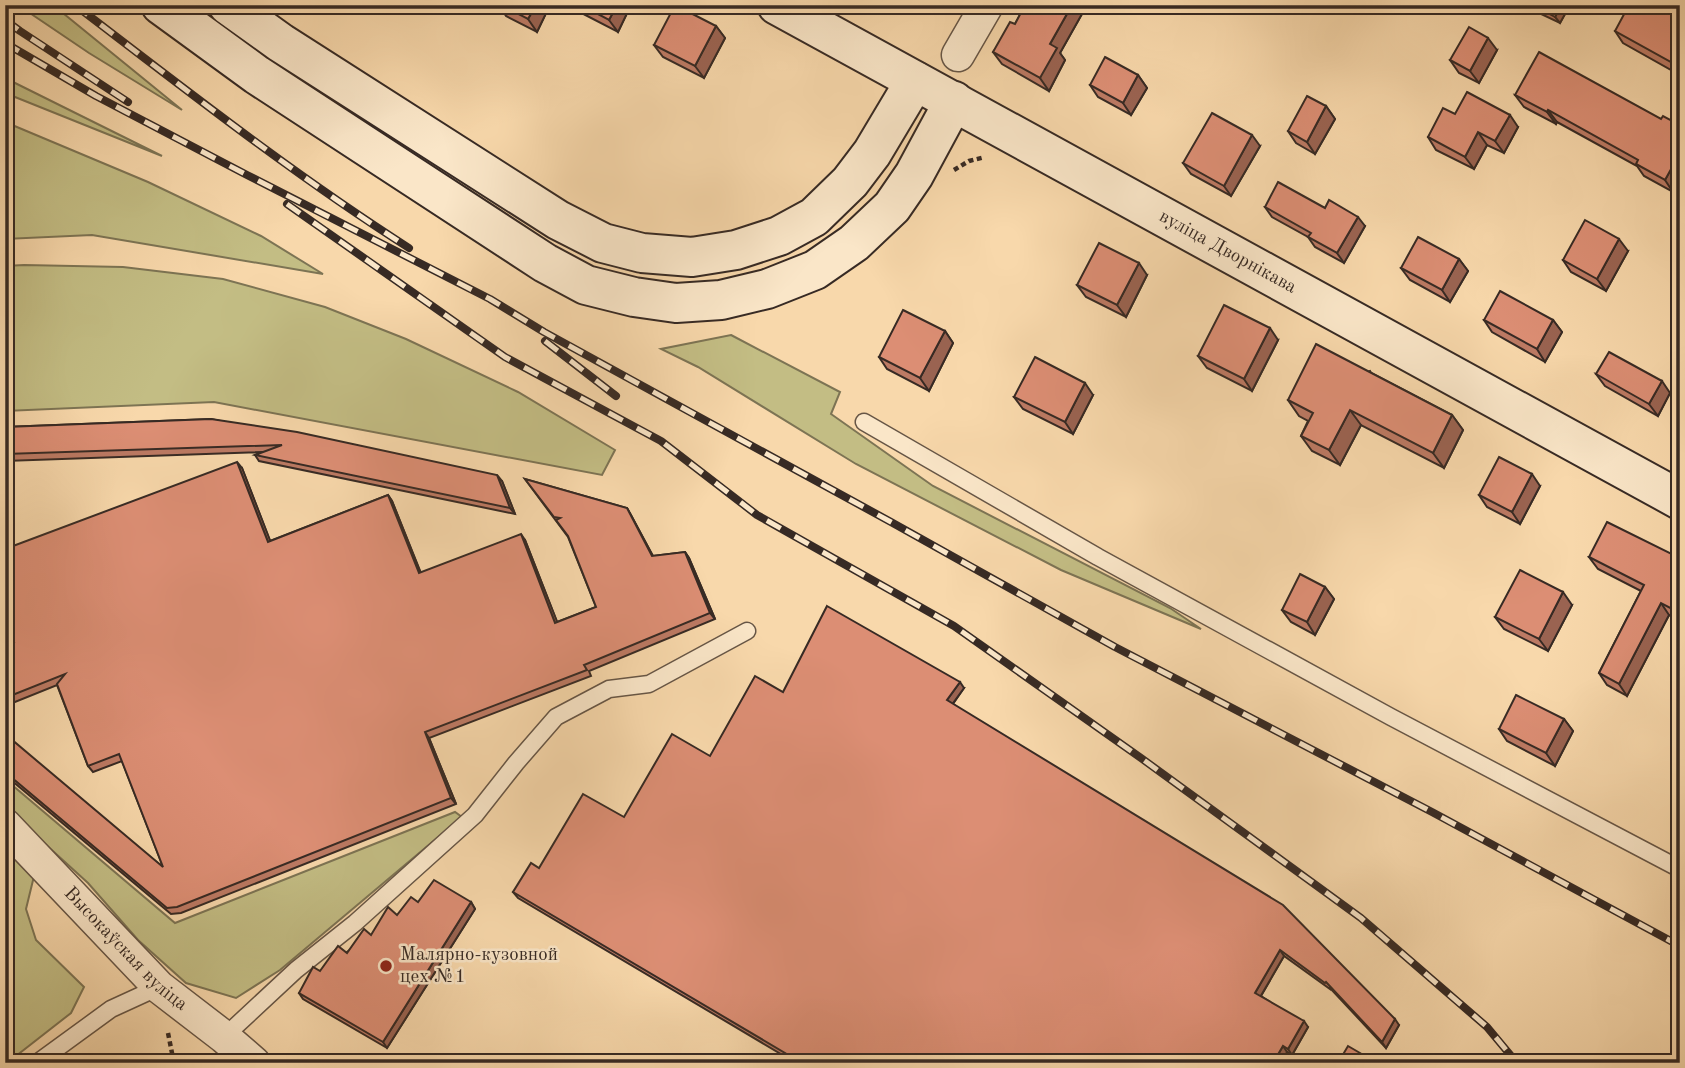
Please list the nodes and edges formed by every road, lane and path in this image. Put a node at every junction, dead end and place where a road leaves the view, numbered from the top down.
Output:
1 (161, 5) edge
2 (228, 5) edge
3 (733, 5) edge
4 (987, 5) edge
5 (761, 8) edge
6 (958, 55) dead end
7 (915, 81) junction
8 (954, 101) junction
9 (864, 422) dead end
10 (1676, 490) edge
11 (747, 631) dead end
12 (5, 825) edge
13 (1680, 869) edge
14 (159, 987) junction
15 (225, 1037) junction
16 (37, 1063) edge
17 (254, 1063) edge

1 - 8 main road
2 - 7 main road
3 - 5 path
4 - 6 street
5 - 7 main road, вуліца Дворнікава
7 - 8 main road, вуліца Дворнікава
8 - 10 main road, вуліца Дворнікава
9 - 13 lane
11 - 15 lane
12 - 14 street, Высокаўская вуліца
14 - 15 street, Высокаўская вуліца
14 - 16 lane
15 - 17 street, Высокаўская вуліца

